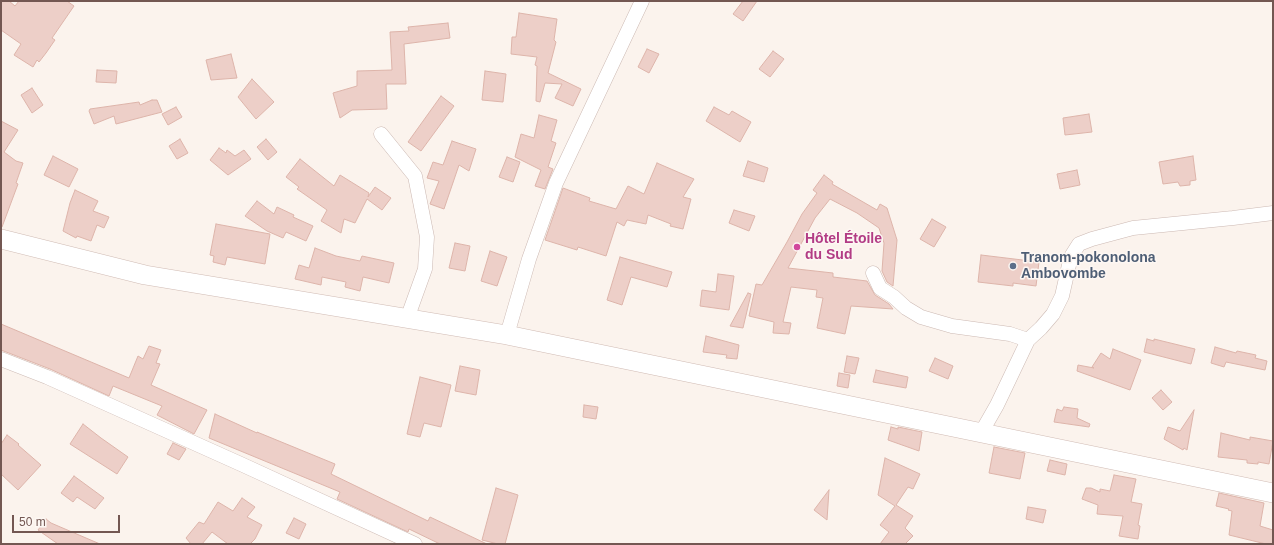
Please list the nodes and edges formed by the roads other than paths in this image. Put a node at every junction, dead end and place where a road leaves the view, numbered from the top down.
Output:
1 (642, 1) edge
2 (381, 134) dead end
3 (1273, 213) edge
4 (1, 239) edge
5 (873, 273) dead end
6 (407, 319) junction
7 (507, 336) junction
8 (1028, 340) junction
9 (1, 358) edge
10 (981, 433) junction
11 (1273, 493) edge
12 (415, 544) edge

1 - 7 street
2 - 6 street
3 - 8 street
4 - 6 main road
5 - 8 street
6 - 7 main road
7 - 10 main road
8 - 10 street
9 - 12 street
10 - 11 main road

